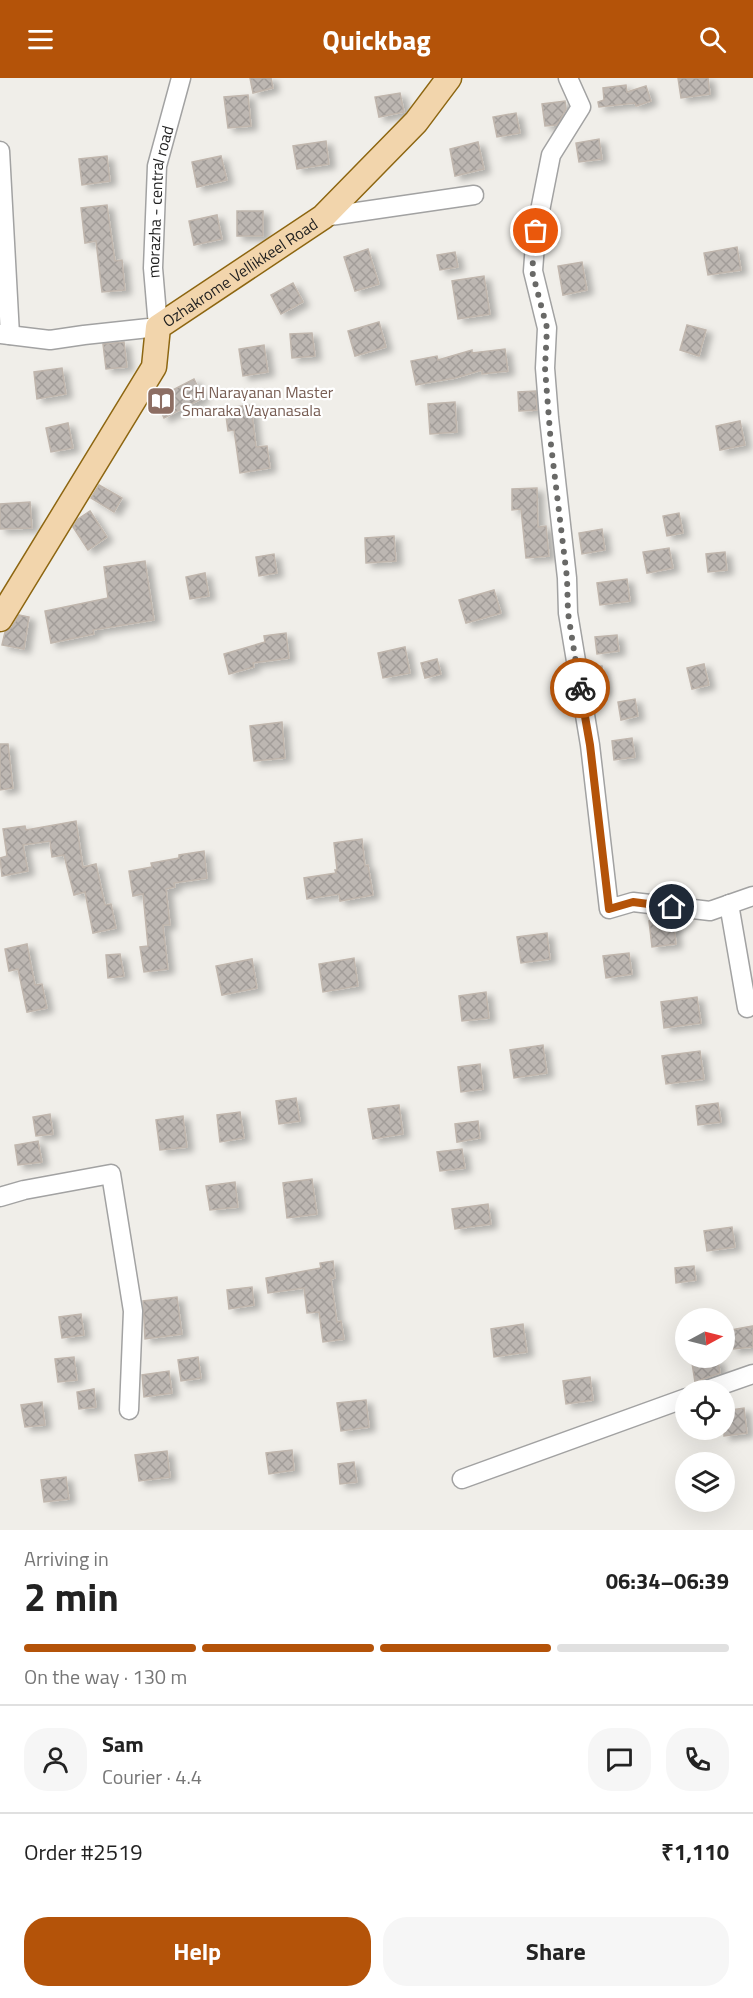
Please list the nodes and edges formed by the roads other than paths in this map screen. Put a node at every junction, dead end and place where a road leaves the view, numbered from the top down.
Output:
1 (181, 78) edge
2 (449, 78) edge
3 (568, 78) edge
4 (0, 151) edge
5 (474, 195) dead end
6 (323, 217) junction
7 (158, 327) junction
8 (5, 334) edge
9 (0, 619) edge
10 (753, 896) edge
11 (729, 904) junction
12 (747, 1008) dead end
13 (0, 1197) edge
14 (753, 1374) edge
15 (735, 1380) edge
16 (675, 1402) edge
17 (129, 1410) dead end
18 (462, 1479) dead end

1 - 7 street, morazha - central road
2 - 6 main road, Ozhakrome Vellikkeel Road
3 - 11 street
4 - 8 street
5 - 6 street
6 - 7 main road, Ozhakrome Vellikkeel Road
7 - 8 street
7 - 9 main road, Ozhakrome Vellikkeel Road
10 - 11 street
11 - 12 street
13 - 17 street
14 - 15 street
16 - 18 street

